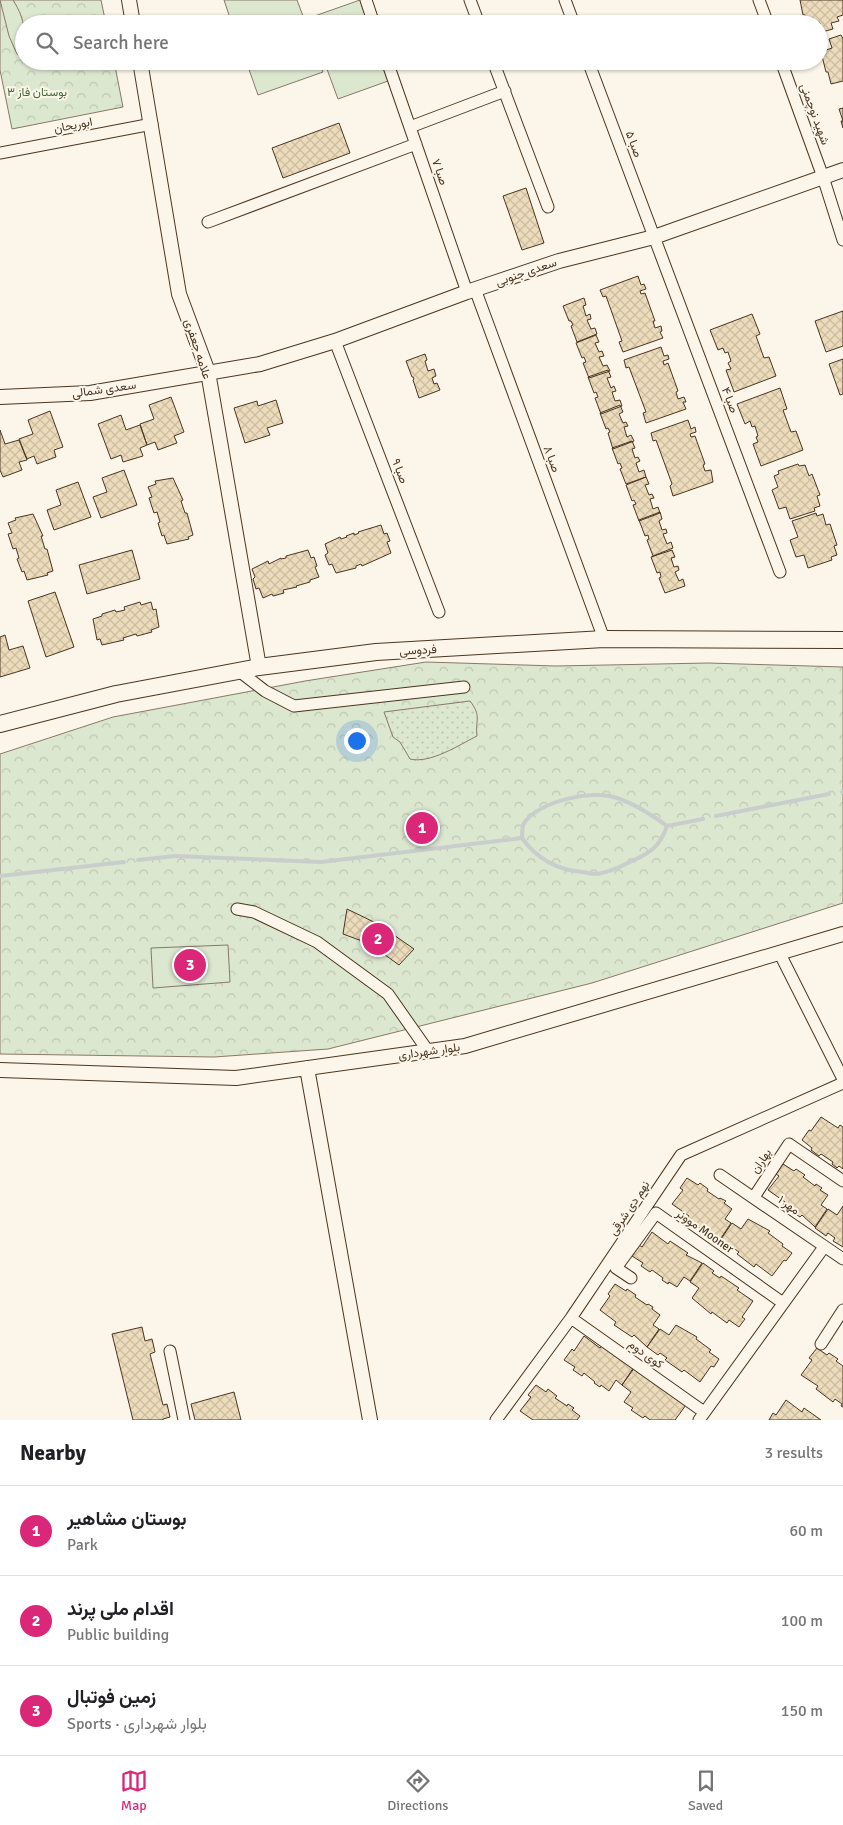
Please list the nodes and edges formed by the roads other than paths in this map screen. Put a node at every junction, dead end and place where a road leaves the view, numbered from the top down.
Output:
1 (129, 0) edge
2 (366, 0) edge
3 (470, 0) edge
4 (565, 0) edge
5 (760, 0) edge
6 (132, 15) edge
7 (371, 15) edge
8 (476, 15) edge
9 (571, 15) edge
10 (765, 15) edge
11 (142, 70) edge
12 (390, 70) edge
13 (497, 70) edge
14 (591, 70) edge
15 (785, 70) edge
16 (505, 91) junction
17 (152, 124) junction
18 (410, 127) junction
19 (416, 144) junction
20 (0, 153) edge
21 (843, 170) edge
22 (823, 177) junction
23 (548, 207) dead end
24 (208, 222) dead end
25 (654, 236) junction
26 (843, 240) edge
27 (471, 291) junction
28 (336, 341) junction
29 (208, 372) junction
30 (0, 397) edge
31 (780, 572) dead end
32 (439, 612) dead end
33 (604, 639) junction
34 (843, 640) edge
35 (259, 667) junction
36 (239, 671) junction
37 (464, 687) dead end
38 (0, 724) edge
39 (238, 909) dead end
40 (843, 934) edge
41 (780, 954) junction
42 (428, 1051) junction
43 (307, 1068) junction
44 (0, 1070) edge
45 (843, 1079) edge
46 (843, 1083) edge
47 (720, 1174) dead end
48 (843, 1181) edge
49 (754, 1197) junction
50 (824, 1247) junction
51 (843, 1259) edge
52 (631, 1278) dead end
53 (783, 1303) junction
54 (843, 1310) edge
55 (572, 1318) junction
56 (820, 1344) dead end
57 (170, 1351) dead end
58 (702, 1416) edge
59 (184, 1420) edge
60 (370, 1420) edge
61 (496, 1420) edge

1 - 6 street
2 - 7 street
3 - 8 street
4 - 9 street
5 - 10 street
11 - 17 street, علامه جعفری
12 - 18 street, صبا ۷
13 - 16 street
14 - 25 street, صبا ۵
15 - 22 street, شهید نوچمنی
16 - 18 street
16 - 23 street
17 - 20 street, ابوریحان
17 - 29 street, علامه جعفری
18 - 19 street, صبا ۷
19 - 24 street
19 - 27 street, صبا ۷
21 - 22 street, سعدی جنوبی
22 - 25 street, سعدی جنوبی
22 - 26 street, شهید نوچمنی
25 - 27 street, سعدی جنوبی
25 - 31 street, صبا ۴
27 - 28 street, سعدی جنوبی
27 - 33 street, صبا ۸
28 - 29 street, سعدی جنوبی
28 - 32 street, صبا ۹
29 - 30 street, سعدی شمالی
29 - 35 street, علامه جعفری
33 - 34 main road, فردوسی
33 - 35 main road, فردوسی
35 - 36 main road, فردوسی
36 - 37 street
36 - 38 main road, فردوسی
39 - 42 street
40 - 41 street, بلوار شهرداری
41 - 42 street, بلوار شهرداری
41 - 45 street
42 - 43 street, بلوار شهرداری
43 - 44 street, بلوار شهرداری
43 - 60 street
46 - 55 street, نهم دی شرقی
47 - 49 street, مهر ۱
48 - 49 street, بهاران
49 - 50 street, مهر ۱
50 - 51 street, مهر ۱
50 - 53 street
52 - 53 street, موونر Mooner
53 - 58 street
54 - 56 street
55 - 58 street, کوی دوم
55 - 61 street, نهم دی شرقی
57 - 59 street

